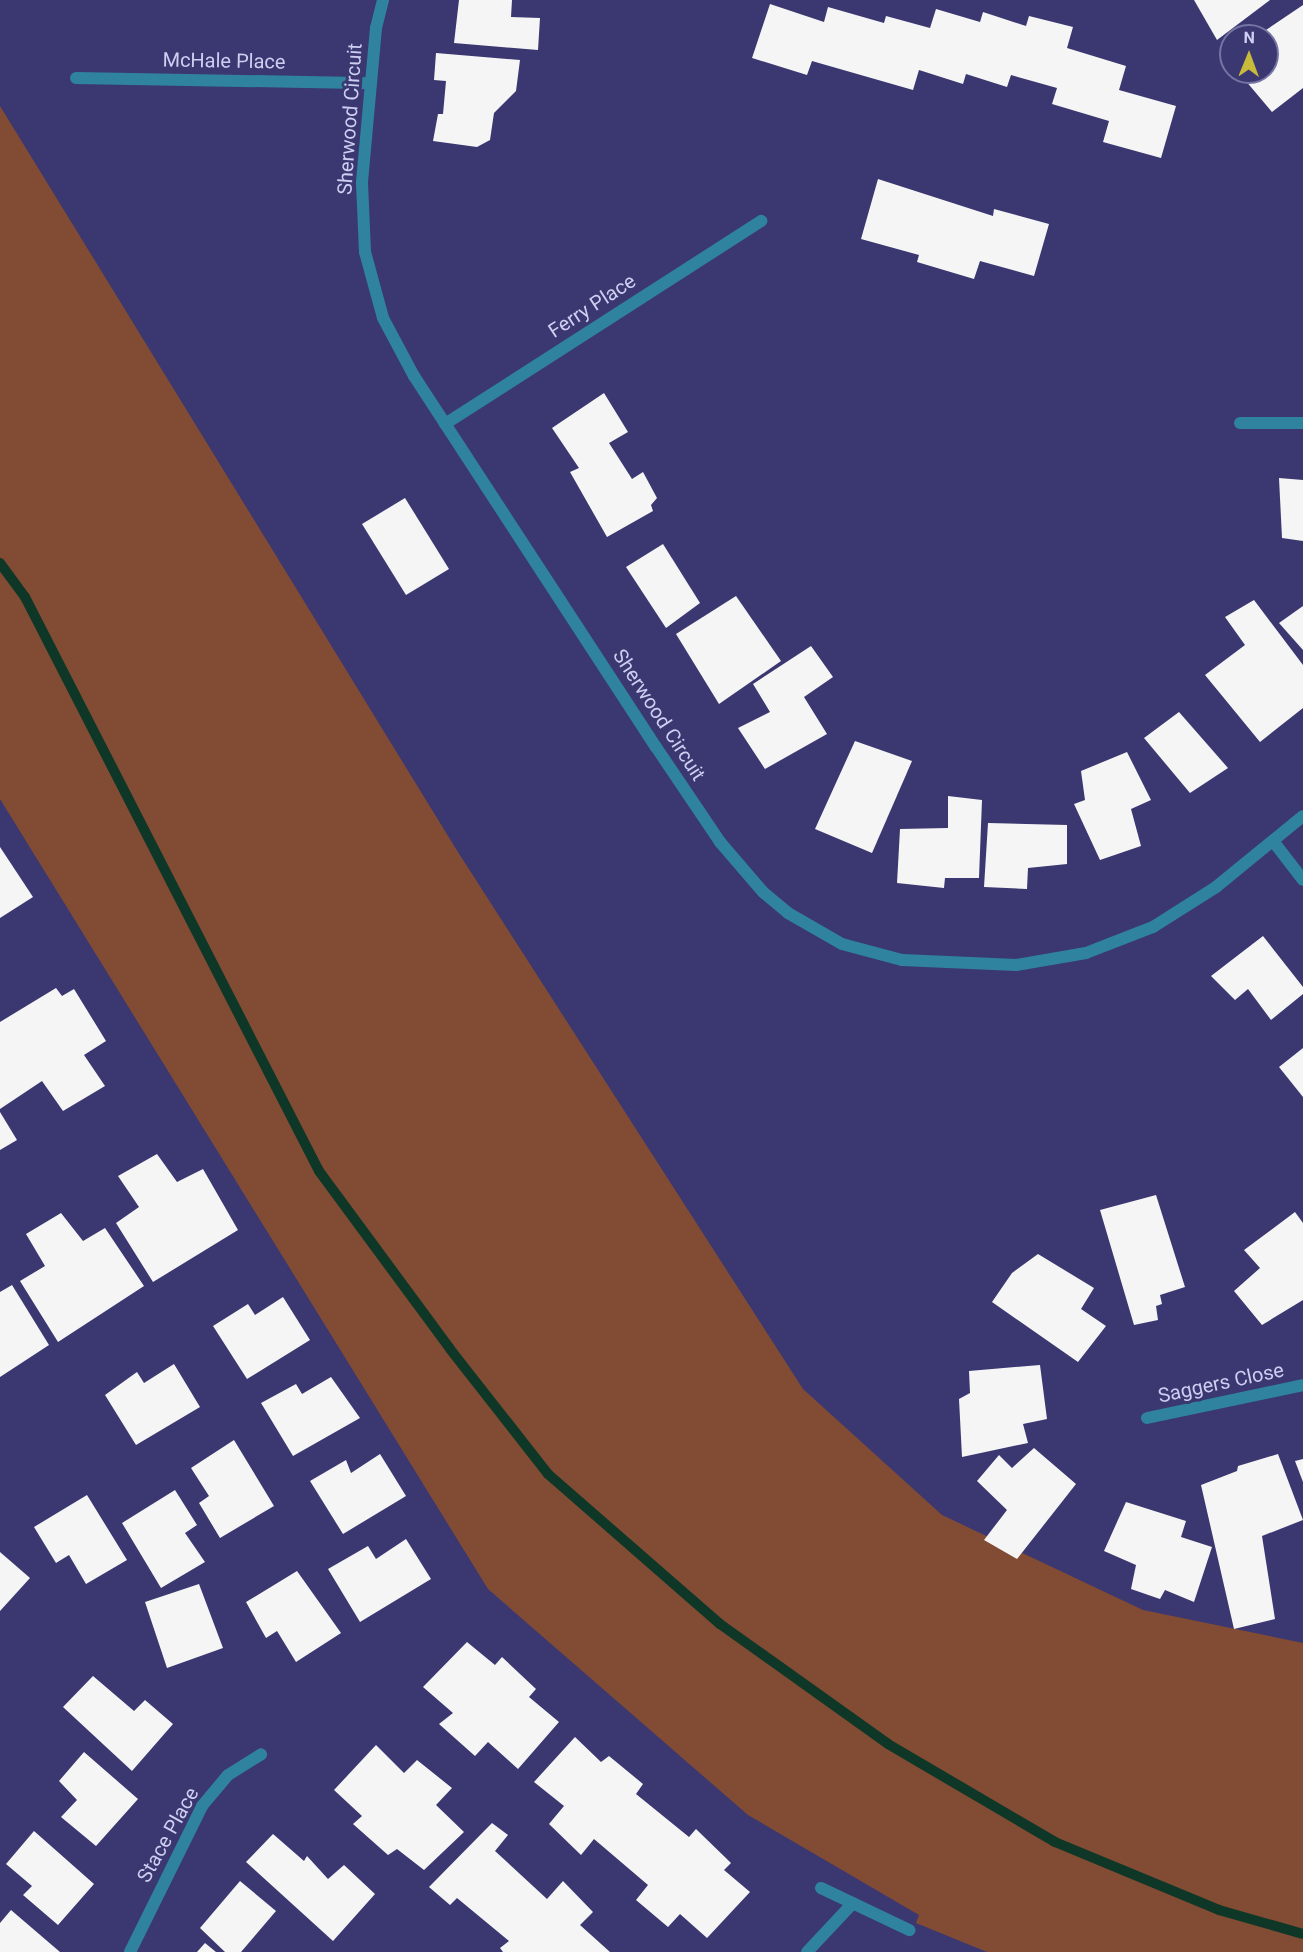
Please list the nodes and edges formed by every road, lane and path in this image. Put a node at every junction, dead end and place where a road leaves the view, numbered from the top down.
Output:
1 (383, 0) edge
2 (76, 78) dead end
3 (371, 83) junction
4 (760, 221) dead end
5 (1240, 423) dead end
6 (1303, 423) edge
7 (445, 424) junction
8 (1303, 816) edge
9 (1273, 841) junction
10 (1303, 880) edge
11 (1303, 1385) edge
12 (1147, 1418) dead end
13 (261, 1754) dead end
14 (821, 1888) dead end
15 (853, 1904) junction
16 (909, 1930) dead end
17 (130, 1952) edge
18 (807, 1952) edge

1 - 3 street, Sherwood Circuit
2 - 3 street, McHale Place
3 - 7 street, Sherwood Circuit
4 - 7 street, Ferry Place
5 - 6 street
7 - 9 street, Sherwood Circuit
8 - 9 street, Sherwood Circuit
9 - 10 street
11 - 12 street, Saggers Close
13 - 17 street, Stace Place
14 - 15 street
15 - 16 street
15 - 18 street

